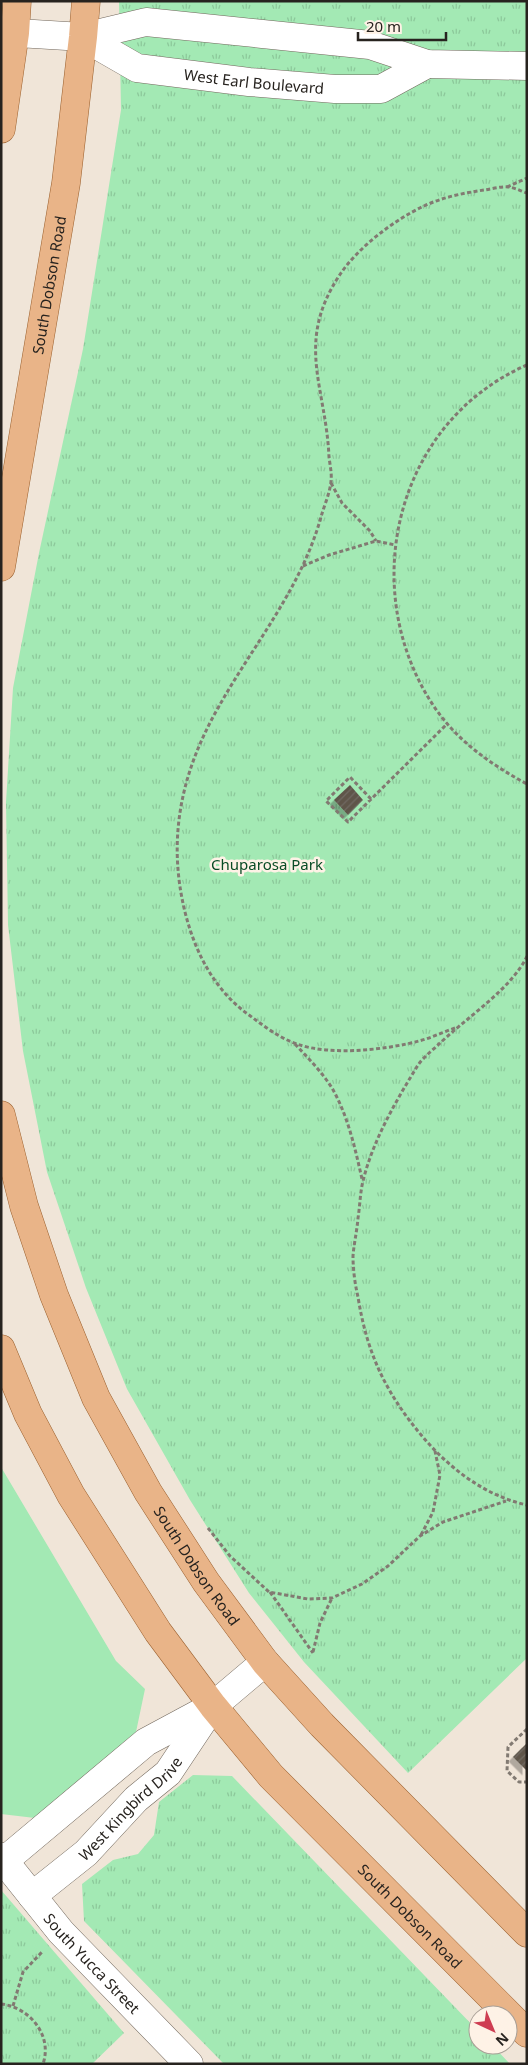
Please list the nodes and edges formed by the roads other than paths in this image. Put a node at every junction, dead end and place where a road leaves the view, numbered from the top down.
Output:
1 (17, 1) edge
2 (86, 1) edge
3 (8, 32) edge
4 (84, 37) junction
5 (428, 64) junction
6 (527, 66) edge
7 (1, 129) edge
8 (1, 567) edge
9 (1, 1115) edge
10 (1, 1349) edge
11 (265, 1662) junction
12 (213, 1706) junction
13 (88, 1792) junction
14 (114, 1823) junction
15 (3, 1859) edge
16 (32, 1896) junction
17 (527, 1933) edge
18 (527, 2034) edge
19 (189, 2064) edge

1 - 3 main road
2 - 4 main road, South Dobson Road
3 - 4 street, West Earl Boulevard
3 - 7 main road
4 - 5 street, West Earl Boulevard
4 - 5 street, West Earl Boulevard
4 - 8 main road, South Dobson Road
5 - 6 street, West Earl Boulevard
9 - 11 main road, South Dobson Road
10 - 12 main road, South Dobson Road
11 - 12 street, West Kingbird Drive
11 - 17 main road, South Dobson Road
12 - 13 street, West Kingbird Drive
12 - 14 street, West Kingbird Drive
12 - 18 main road, South Dobson Road
13 - 14 street
13 - 15 street, West Kingbird Drive
14 - 16 street, West Kingbird Drive
15 - 16 street, South Yucca Street
16 - 19 street, South Yucca Street

